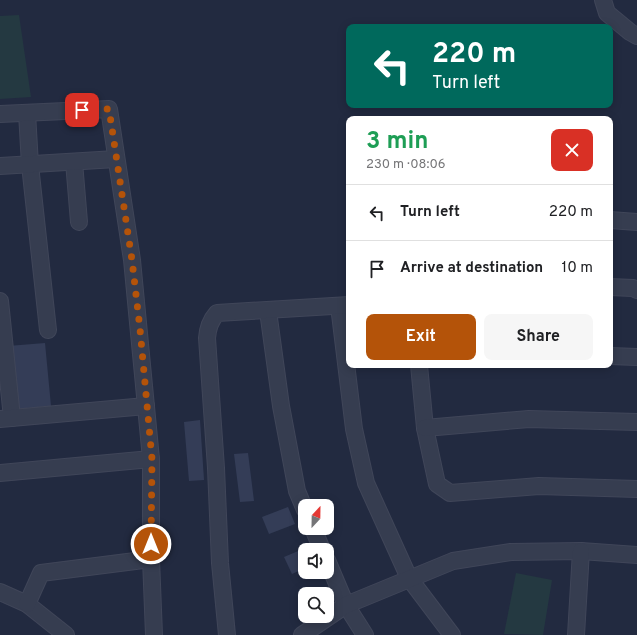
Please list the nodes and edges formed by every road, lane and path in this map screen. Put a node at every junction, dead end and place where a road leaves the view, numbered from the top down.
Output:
1 (603, 0) edge
2 (637, 36) edge
3 (27, 113) junction
4 (0, 114) edge
5 (116, 159) junction
6 (74, 162) junction
7 (30, 165) junction
8 (0, 166) edge
9 (613, 220) edge
10 (79, 222) dead end
11 (637, 222) edge
12 (613, 287) edge
13 (637, 290) edge
14 (0, 301) edge
15 (344, 305) edge
16 (268, 310) junction
17 (48, 330) dead end
18 (346, 330) edge
19 (613, 356) edge
20 (637, 357) edge
21 (349, 368) edge
22 (419, 368) edge
23 (146, 406) junction
24 (6, 419) edge
25 (637, 422) edge
26 (425, 428) junction
27 (152, 459) junction
28 (0, 473) edge
29 (637, 489) edge
30 (300, 499) edge
31 (581, 551) junction
32 (637, 555) edge
33 (151, 558) junction
34 (334, 577) edge
35 (409, 578) junction
36 (0, 592) edge
37 (27, 604) junction
38 (346, 605) junction
39 (66, 635) edge
40 (154, 635) edge
41 (226, 635) edge
42 (302, 635) edge
43 (365, 635) edge
44 (452, 635) edge
45 (576, 635) edge

1 - 2 street
3 - 4 street
3 - 5 street
3 - 7 street
5 - 6 street
5 - 23 street
6 - 7 street
6 - 10 street
7 - 8 street
7 - 17 street
9 - 11 street
12 - 13 street
14 - 24 street
15 - 16 street
15 - 18 street
16 - 30 street
16 - 41 street
19 - 20 street
21 - 35 street
22 - 26 street
23 - 24 street
23 - 27 street
25 - 26 street
26 - 29 street
27 - 28 street
27 - 33 street
31 - 32 street
31 - 35 street
31 - 45 street
33 - 37 street
33 - 40 street
34 - 38 street
35 - 38 street
35 - 44 street
36 - 37 street
37 - 39 street
38 - 42 street
38 - 43 street

